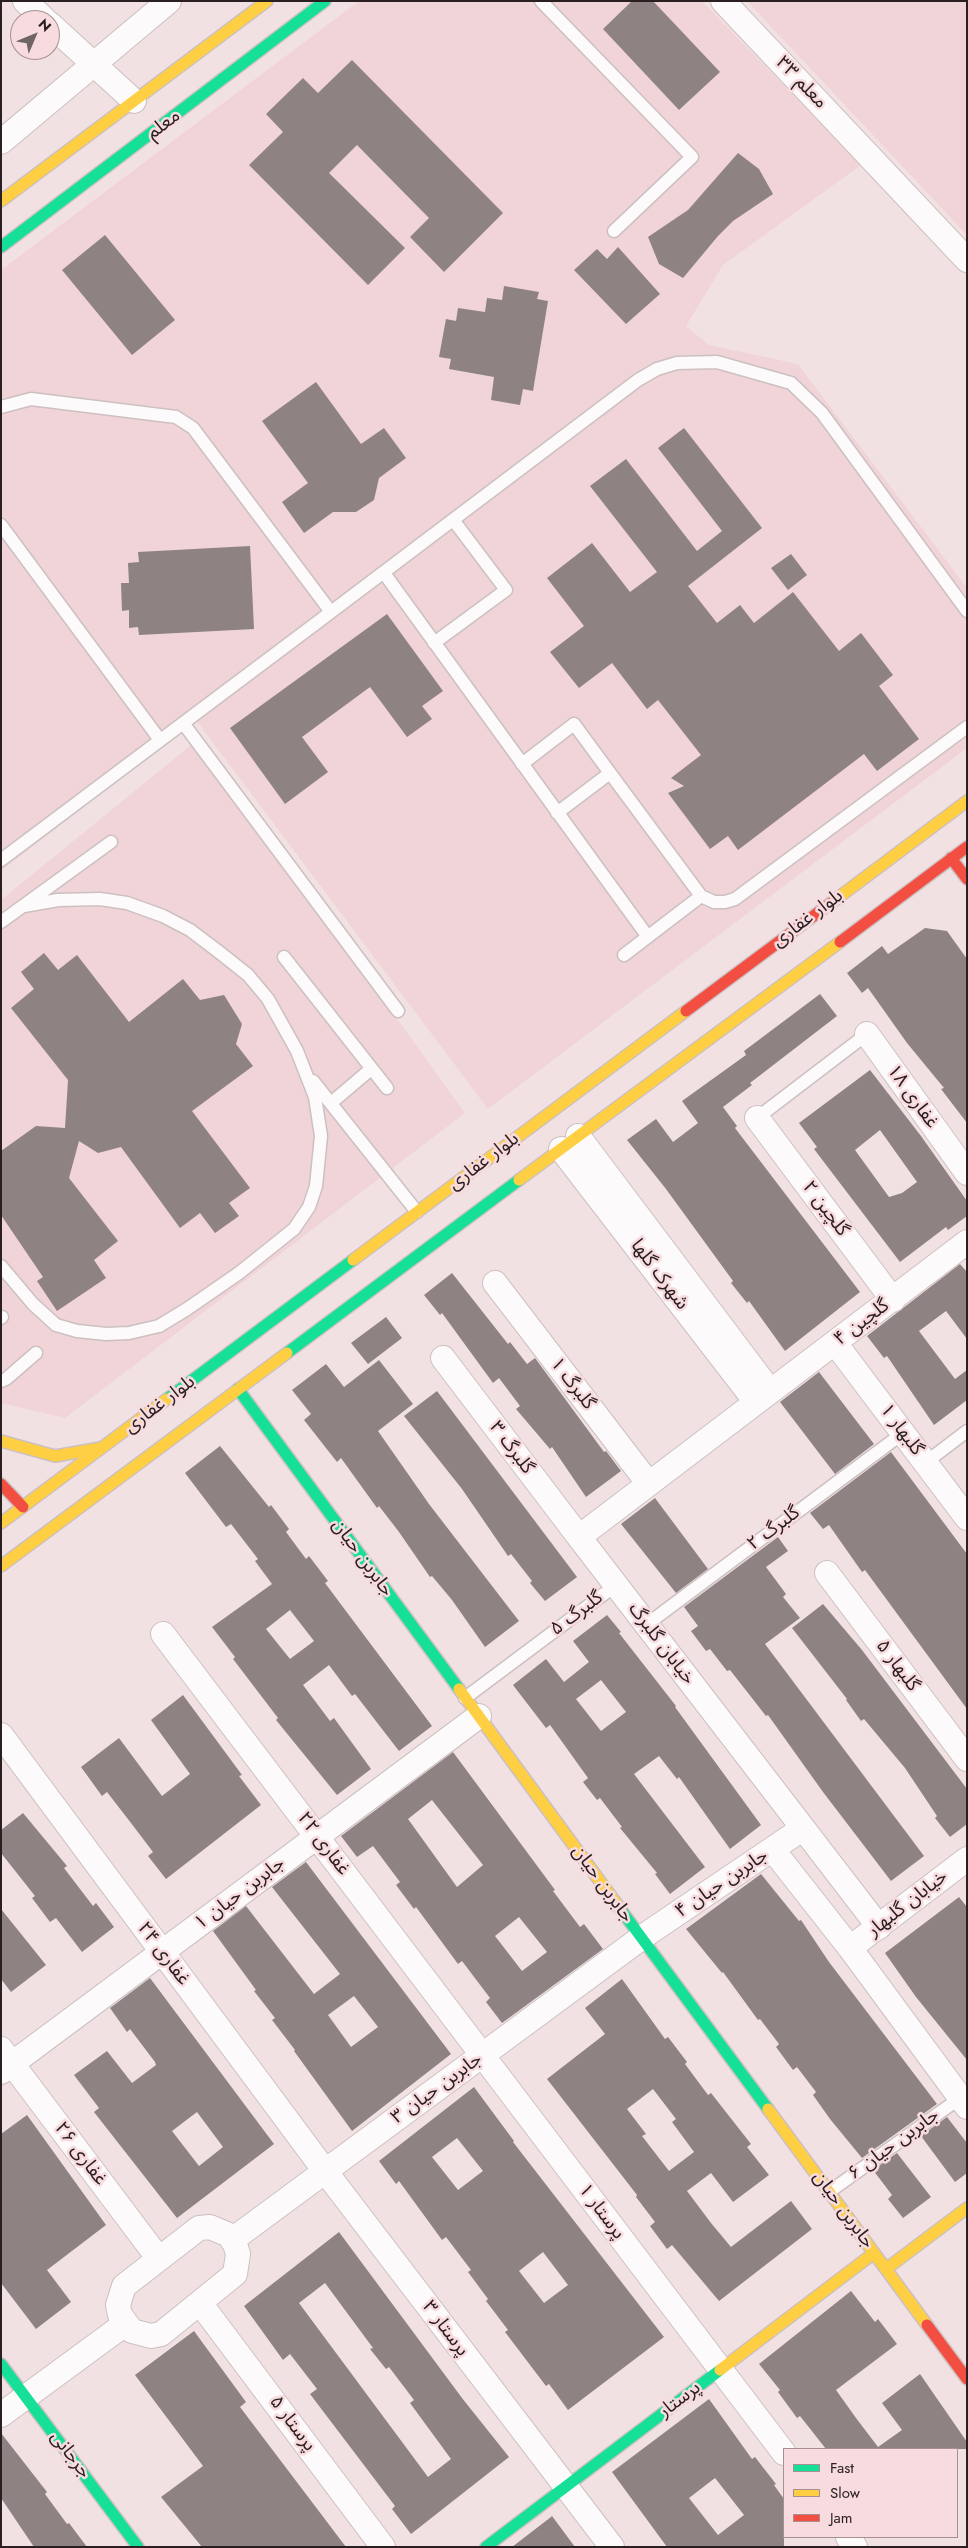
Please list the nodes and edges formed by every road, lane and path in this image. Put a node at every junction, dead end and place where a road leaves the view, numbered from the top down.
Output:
1 (25, 1) edge
2 (169, 1) edge
3 (267, 1) edge
4 (325, 1) edge
5 (541, 1) edge
6 (723, 1) edge
7 (34, 10) edge
8 (60, 33) edge
9 (94, 65) junction
10 (134, 101) junction
11 (1, 142) edge
12 (1, 201) edge
13 (614, 231) dead end
14 (1, 248) edge
15 (967, 260) edge
16 (1, 407) edge
17 (454, 521) junction
18 (1, 524) edge
19 (384, 573) junction
20 (967, 611) edge
21 (331, 612) junction
22 (434, 643) junction
23 (183, 723) junction
24 (967, 727) edge
25 (160, 740) junction
26 (522, 764) junction
27 (610, 774) junction
28 (967, 801) edge
29 (557, 813) junction
30 (111, 842) dead end
31 (967, 847) edge
32 (952, 858) junction
33 (1, 860) edge
34 (967, 879) edge
35 (701, 896) junction
36 (24, 906) junction
37 (1, 922) edge
38 (648, 937) junction
39 (624, 955) dead end
40 (284, 957) dead end
41 (398, 1011) dead end
42 (867, 1034) joint
43 (372, 1069) junction
44 (308, 1075) junction
45 (387, 1088) dead end
46 (331, 1103) junction
47 (757, 1118) joint
48 (570, 1142) junction
49 (962, 1167) edge
50 (417, 1212) junction
51 (967, 1242) edge
52 (2, 1268) edge
53 (495, 1283) dead end
54 (893, 1300) junction
55 (835, 1343) junction
56 (36, 1352) dead end
57 (443, 1358) dead end
58 (1, 1381) edge
59 (238, 1389) junction
60 (763, 1396) junction
61 (967, 1431) edge
62 (903, 1433) junction
63 (1, 1441) edge
64 (101, 1448) junction
65 (925, 1463) junction
66 (1, 1484) edge
67 (649, 1484) junction
68 (23, 1507) junction
69 (967, 1518) edge
70 (1, 1523) edge
71 (579, 1538) junction
72 (1, 1566) edge
73 (826, 1573) dead end
74 (616, 1585) junction
75 (646, 1625) junction
76 (163, 1634) dead end
77 (472, 1707) junction
78 (1, 1735) edge
79 (967, 1759) edge
80 (802, 1829) junction
81 (317, 1836) junction
82 (773, 1850) junction
83 (964, 1866) edge
84 (879, 1927) junction
85 (641, 1938) junction
86 (850, 1948) junction
87 (162, 1952) junction
88 (482, 2055) junction
89 (5, 2062) edge
90 (963, 2103) edge
91 (325, 2171) junction
92 (829, 2192) junction
93 (967, 2208) edge
94 (232, 2240) junction
95 (874, 2252) junction
96 (159, 2258) junction
97 (886, 2269) junction
98 (200, 2302) junction
99 (125, 2324) junction
100 (1, 2364) edge
101 (720, 2369) junction
102 (967, 2379) edge
103 (26, 2396) junction
104 (1, 2415) edge
105 (783, 2452) edge
106 (566, 2486) junction
107 (138, 2547) edge
108 (383, 2547) edge
109 (486, 2547) edge
110 (612, 2547) edge

1 - 7 street
2 - 9 street
3 - 10 main road, معلم
4 - 14 main road, معلم
5 - 13 lane
6 - 15 street, معلم ۳۳
8 - 9 street
9 - 10 street
9 - 11 street
10 - 12 main road, معلم
16 - 21 lane
17 - 19 lane
17 - 20 lane
17 - 22 lane
18 - 25 lane
19 - 21 lane
19 - 22 lane
21 - 23 lane
22 - 26 lane
23 - 25 lane
23 - 41 lane
24 - 35 lane
25 - 33 lane
26 - 27 lane
26 - 29 lane
27 - 29 lane
27 - 35 lane
28 - 50 main road, بلوار غفاری
29 - 38 lane
30 - 36 lane
31 - 32 main road, بلوار غفاری
32 - 34 main road
32 - 48 main road, بلوار غفاری
35 - 38 lane
36 - 37 lane
36 - 44 lane
38 - 39 lane
40 - 43 lane
42 - 47 lane
42 - 49 street, غفاری ۱۸
43 - 45 lane
43 - 46 lane
44 - 46 lane
44 - 52 lane
46 - 50 lane
47 - 54 street, گلچین ۲
48 - 59 main road, بلوار غفاری
48 - 60 street, شهرک گلها
50 - 64 main road, بلوار غفاری
51 - 54 street, گلچین ۴
53 - 67 street, گلبرگ ۱
54 - 55 street, گلچین ۴
55 - 60 street, گلچین ۴
55 - 62 street, گلبهار ۱
56 - 58 lane
57 - 71 street, گلبرگ ۳
59 - 72 main road, بلوار غفاری
59 - 77 main road, جابربن حیان
60 - 67 street
61 - 65 lane
62 - 65 street, گلبهار ۱
62 - 75 lane, گلبرگ ۲
63 - 64 main road
64 - 68 main road, بلوار غفاری
65 - 69 street, گلبهار ۱
66 - 68 main road
67 - 71 street
68 - 70 main road, بلوار غفاری
71 - 74 street, خیابان گلبرگ
73 - 79 street, گلبهار ۵
74 - 75 street, خیابان گلبرگ
74 - 77 lane, گلبرگ ۵
75 - 80 street, خیابان گلبرگ
76 - 81 street, غفاری ۲۲
77 - 81 street, جابربن حیان ۱
77 - 85 main road, جابربن حیان
78 - 87 street, غفاری ۲۴
80 - 82 street, جابربن حیان ۴
80 - 84 street, خیابان گلبرگ
81 - 87 street, جابربن حیان ۱
81 - 88 street, غفاری ۲۲
82 - 85 street, جابربن حیان ۴
82 - 86 street
83 - 84 street, خیابان گلبهار
84 - 86 street, خیابان گلبهار
85 - 88 street, جابربن حیان ۳
85 - 92 main road, جابربن حیان
86 - 90 street
87 - 89 street, جابربن حیان ۱
87 - 91 street, غفاری ۲۴
88 - 91 street, جابربن حیان ۳
88 - 101 street, پرستار ۱
89 - 96 street, غفاری ۲۶
90 - 92 lane, جابربن حیان ۶
91 - 94 street, جابربن حیان ۳
91 - 106 street, پرستار ۳
92 - 95 main road, جابربن حیان
93 - 97 main road
94 - 96 street
94 - 98 street
95 - 97 main road, جابربن حیان
95 - 101 main road, پرستار
96 - 99 street
97 - 102 main road, جابربن حیان
98 - 99 street
98 - 108 street, پرستار ۵
99 - 103 street
100 - 103 main road, جرجانی
101 - 105 street, پرستار ۱
101 - 106 main road, پرستار
103 - 104 street
103 - 107 main road, جرجانی
106 - 109 main road, پرستار
106 - 110 street, پرستار ۳

